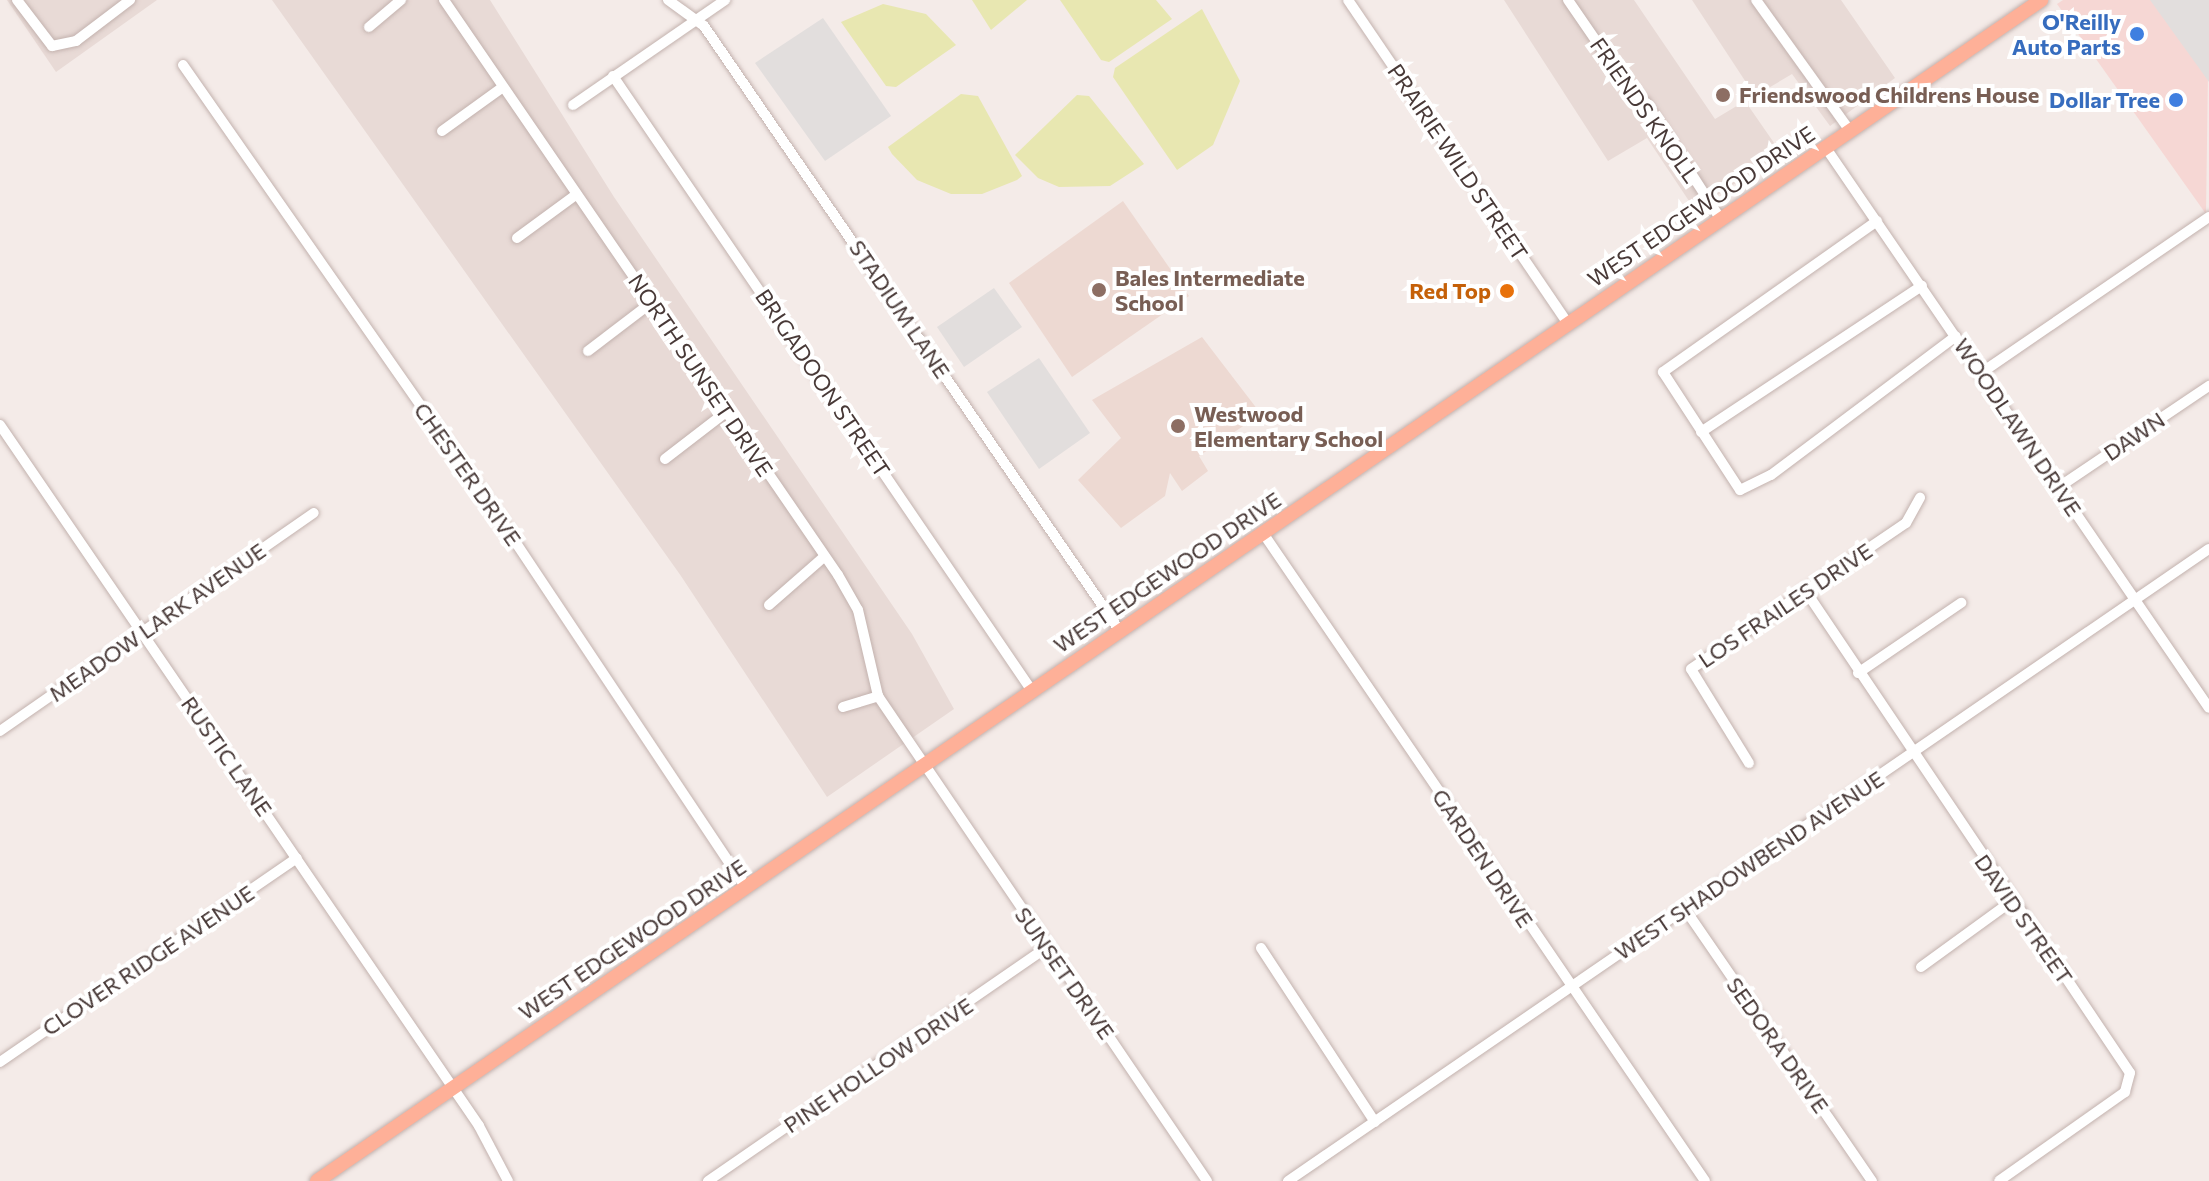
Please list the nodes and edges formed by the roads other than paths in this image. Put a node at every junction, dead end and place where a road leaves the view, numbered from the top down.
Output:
1 (17, 0) edge
2 (401, 0) edge
3 (444, 0) edge
4 (668, 0) edge
5 (725, 0) edge
6 (1348, 0) edge
7 (1568, 0) edge
8 (1756, 0) edge
9 (2041, 0) edge
10 (129, 2) edge
11 (695, 20) junction
12 (369, 27) dead end
13 (183, 65) dead end
14 (613, 76) junction
15 (503, 87) junction
16 (573, 105) dead end
17 (442, 131) dead end
18 (1850, 131) junction
19 (1826, 148) junction
20 (577, 194) junction
21 (1721, 220) junction
22 (2208, 220) edge
23 (1877, 221) junction
24 (517, 238) dead end
25 (1922, 286) junction
26 (651, 303) junction
27 (1568, 324) junction
28 (1956, 336) junction
29 (588, 351) dead end
30 (1981, 373) junction
31 (2209, 386) edge
32 (726, 412) junction
33 (0, 425) edge
34 (1701, 432) junction
35 (665, 459) dead end
36 (2059, 487) junction
37 (1920, 498) dead end
38 (314, 513) dead end
39 (1263, 533) junction
40 (2209, 549) edge
41 (825, 556) junction
42 (1805, 590) junction
43 (2135, 599) junction
44 (1961, 603) dead end
45 (769, 605) dead end
46 (1120, 631) junction
47 (141, 634) junction
48 (1858, 673) junction
49 (1032, 691) junction
50 (878, 696) junction
51 (843, 707) dead end
52 (2209, 708) edge
53 (0, 731) edge
54 (1912, 753) junction
55 (1749, 763) dead end
56 (924, 765) junction
57 (297, 858) junction
58 (746, 888) junction
59 (2012, 901) junction
60 (1685, 909) junction
61 (1047, 947) junction
62 (1261, 948) dead end
63 (1921, 967) dead end
64 (1571, 987) junction
65 (0, 1062) edge
66 (453, 1088) junction
67 (1375, 1122) junction
68 (317, 1181) edge
69 (508, 1181) edge
70 (708, 1181) edge
71 (1207, 1181) edge
72 (1288, 1181) edge
73 (1705, 1181) edge
74 (1872, 1181) edge
75 (1999, 1181) edge

1 - 10 street
2 - 12 street
3 - 15 street, NORTH SUNSET DRIVE
4 - 11 street, STADIUM LANE
5 - 11 street
6 - 27 street, PRAIRIE WILD STREET
7 - 21 street, FRIENDS KNOLL
8 - 18 street
9 - 18 main road, WEST EDGEWOOD DRIVE
11 - 14 street
11 - 46 street, STADIUM LANE
13 - 58 street, CHESTER DRIVE
14 - 16 street
14 - 49 street, BRIGADOON STREET
15 - 17 street
15 - 20 street, NORTH SUNSET DRIVE
18 - 19 main road, WEST EDGEWOOD DRIVE
19 - 21 main road, WEST EDGEWOOD DRIVE
19 - 23 street, WOODLAWN DRIVE
20 - 24 street
20 - 26 street, NORTH SUNSET DRIVE
21 - 27 main road, WEST EDGEWOOD DRIVE
22 - 30 street
23 - 25 street, WOODLAWN DRIVE
23 - 34 street
25 - 28 street, WOODLAWN DRIVE
25 - 34 street
26 - 29 street
26 - 32 street, NORTH SUNSET DRIVE
27 - 39 main road, WEST EDGEWOOD DRIVE
28 - 30 street, WOODLAWN DRIVE
28 - 34 street
30 - 36 street, WOODLAWN DRIVE
31 - 36 street, DAWN
32 - 35 street
32 - 41 street, NORTH SUNSET DRIVE
33 - 47 street, RUSTIC LANE
36 - 43 street, WOODLAWN DRIVE
37 - 42 street, LOS FRAILES DRIVE
38 - 47 street, MEADOW LARK AVENUE
39 - 46 main road, WEST EDGEWOOD DRIVE
39 - 64 street, GARDEN DRIVE
40 - 43 street, WEST SHADOWBEND AVENUE
41 - 45 street
41 - 50 street, NORTH SUNSET DRIVE
42 - 48 street, DAVID STREET
42 - 55 street, LOS FRAILES DRIVE
43 - 52 street, WOODLAWN DRIVE
43 - 54 street, WEST SHADOWBEND AVENUE
44 - 48 street
46 - 49 main road, WEST EDGEWOOD DRIVE
47 - 53 street, MEADOW LARK AVENUE
47 - 57 street, RUSTIC LANE
48 - 54 street, DAVID STREET
49 - 56 main road, WEST EDGEWOOD DRIVE
50 - 51 street
50 - 56 street, NORTH SUNSET DRIVE
54 - 59 street, DAVID STREET
54 - 60 street, WEST SHADOWBEND AVENUE
56 - 58 main road, WEST EDGEWOOD DRIVE
56 - 61 street, SUNSET DRIVE
57 - 65 street, CLOVER RIDGE AVENUE
57 - 66 street, RUSTIC LANE
58 - 66 main road, WEST EDGEWOOD DRIVE
59 - 63 street
59 - 75 street, DAVID STREET
60 - 64 street, WEST SHADOWBEND AVENUE
60 - 74 street, SEDORA DRIVE
61 - 70 street, PINE HOLLOW DRIVE
61 - 71 street, SUNSET DRIVE
62 - 67 street
64 - 67 street, WEST SHADOWBEND AVENUE
64 - 73 street, GARDEN DRIVE
66 - 68 main road, WEST EDGEWOOD DRIVE
66 - 69 street, RUSTIC LANE
67 - 72 street, WEST SHADOWBEND AVENUE

